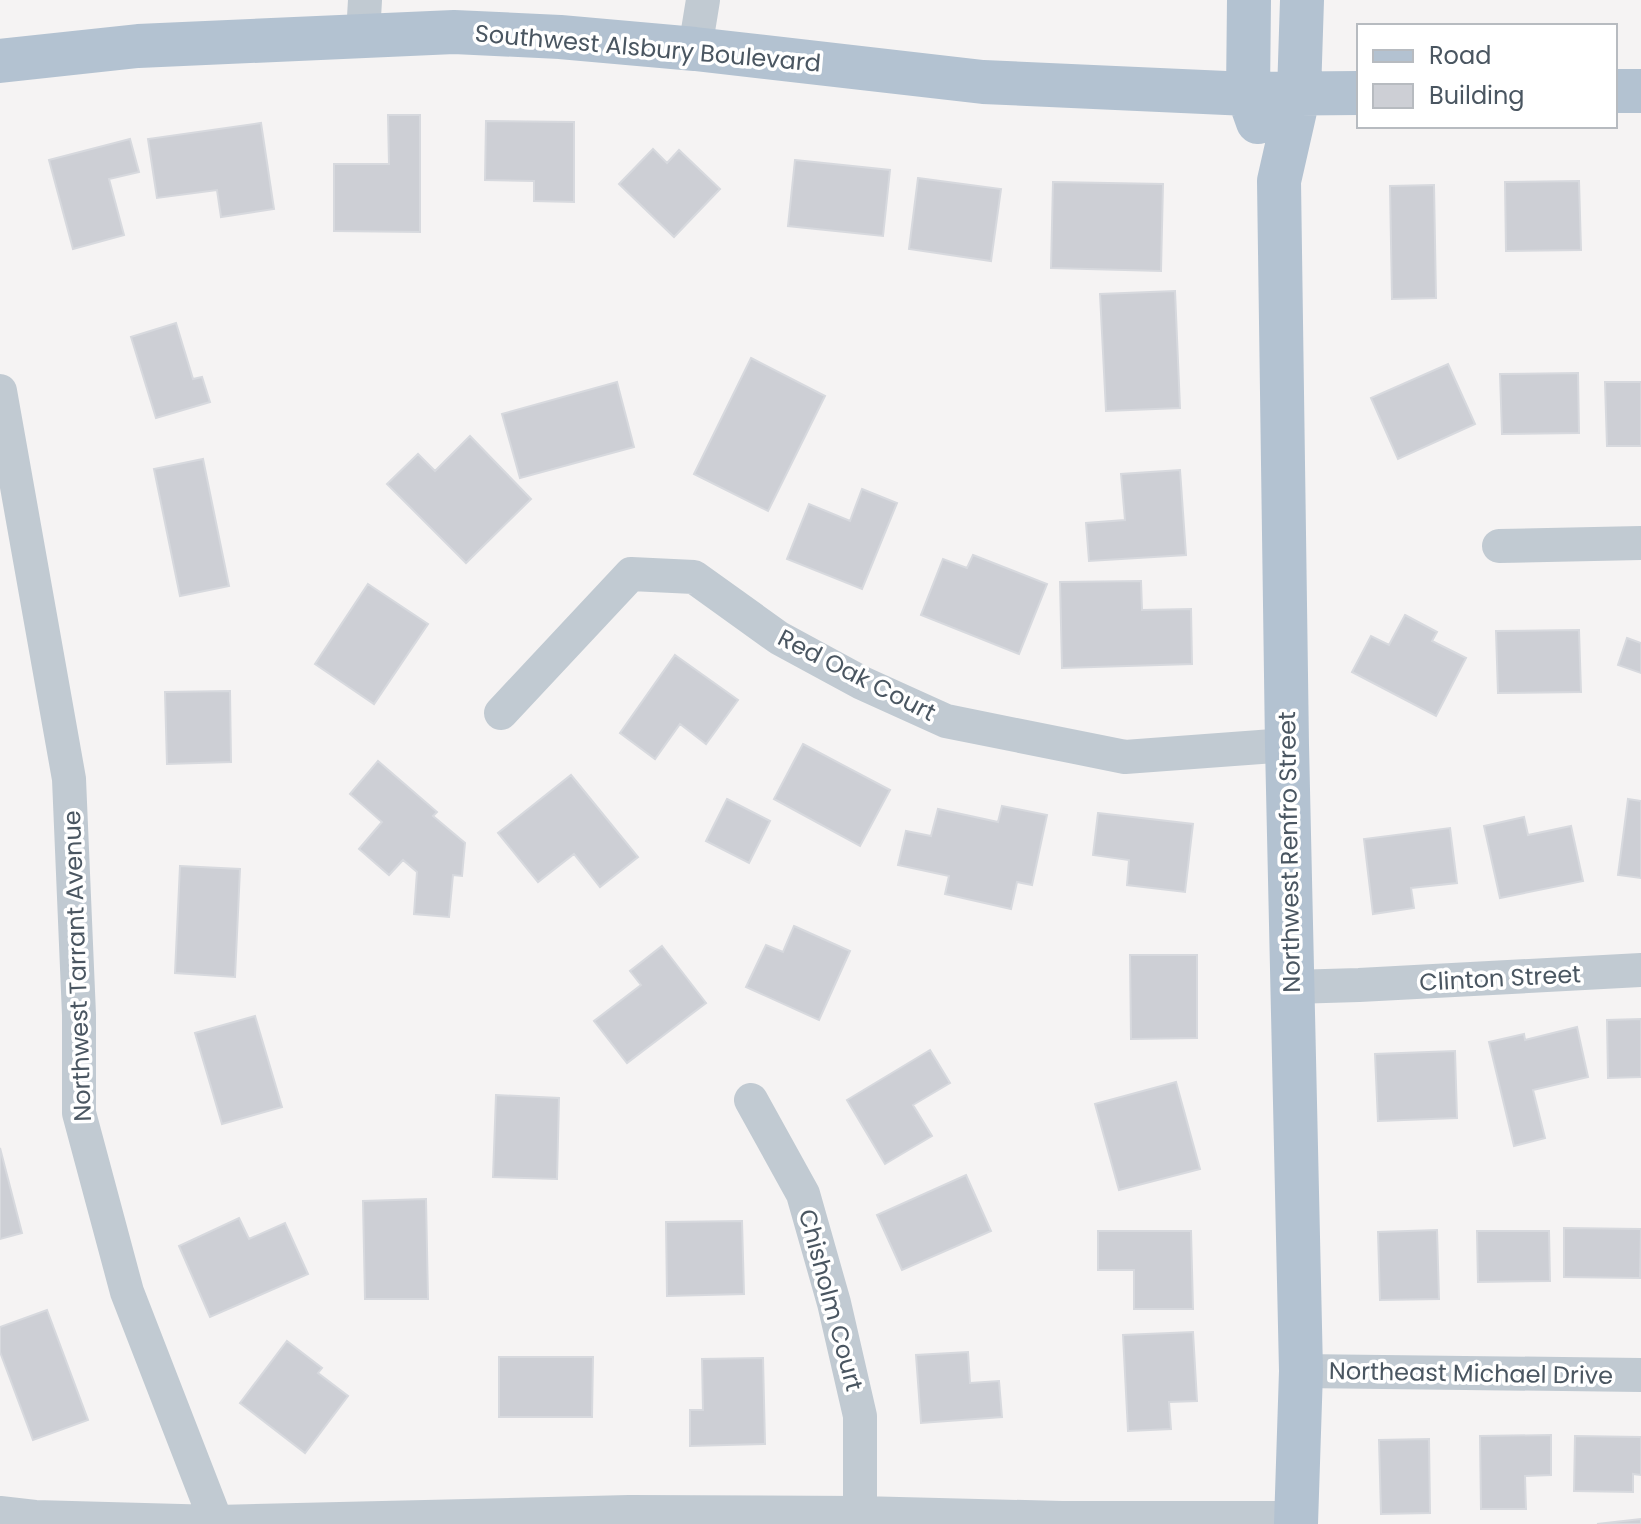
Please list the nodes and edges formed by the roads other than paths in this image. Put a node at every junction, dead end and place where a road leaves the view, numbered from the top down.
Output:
1 (703, 0) edge
2 (1249, 0) edge
3 (1302, 0) edge
4 (364, 18) edge
5 (695, 49) junction
6 (0, 61) edge
7 (1617, 91) edge
8 (1641, 91) edge
9 (1299, 93) junction
10 (1357, 93) edge
11 (1248, 94) junction
12 (1279, 181) junction
13 (0, 391) edge
14 (1641, 543) edge
15 (1499, 546) dead end
16 (501, 713) dead end
17 (1287, 745) junction
18 (1641, 970) edge
19 (1292, 987) junction
20 (751, 1100) dead end
21 (1301, 1371) junction
22 (1641, 1375) edge
23 (0, 1513) edge
24 (629, 1518) edge
25 (860, 1519) edge
26 (1296, 1521) edge
27 (217, 1523) edge

1 - 5 street
2 - 11 main road, Northwest Renfro Street
3 - 9 main road, Northwest Renfro Street
4 - 5 main road, Southwest Alsbury Boulevard
4 - 6 main road, Southwest Alsbury Boulevard
5 - 11 main road, Southwest Alsbury Boulevard
7 - 8 main road
9 - 10 main road, Southwest Alsbury Boulevard
9 - 11 main road, Southwest Alsbury Boulevard
9 - 12 main road, Northwest Renfro Street
11 - 12 main road, Northwest Renfro Street
12 - 17 main road, Northwest Renfro Street
13 - 27 street, Northwest Tarrant Avenue
14 - 15 street
16 - 17 street, Red Oak Court
17 - 19 main road, Northwest Renfro Street
18 - 19 street, Clinton Street
19 - 21 main road, Northwest Renfro Street
20 - 25 street, Chisholm Court
21 - 22 street, Northeast Michael Drive
21 - 26 main road, Northwest Renfro Street
23 - 27 street
24 - 25 street
24 - 27 street
25 - 26 street

